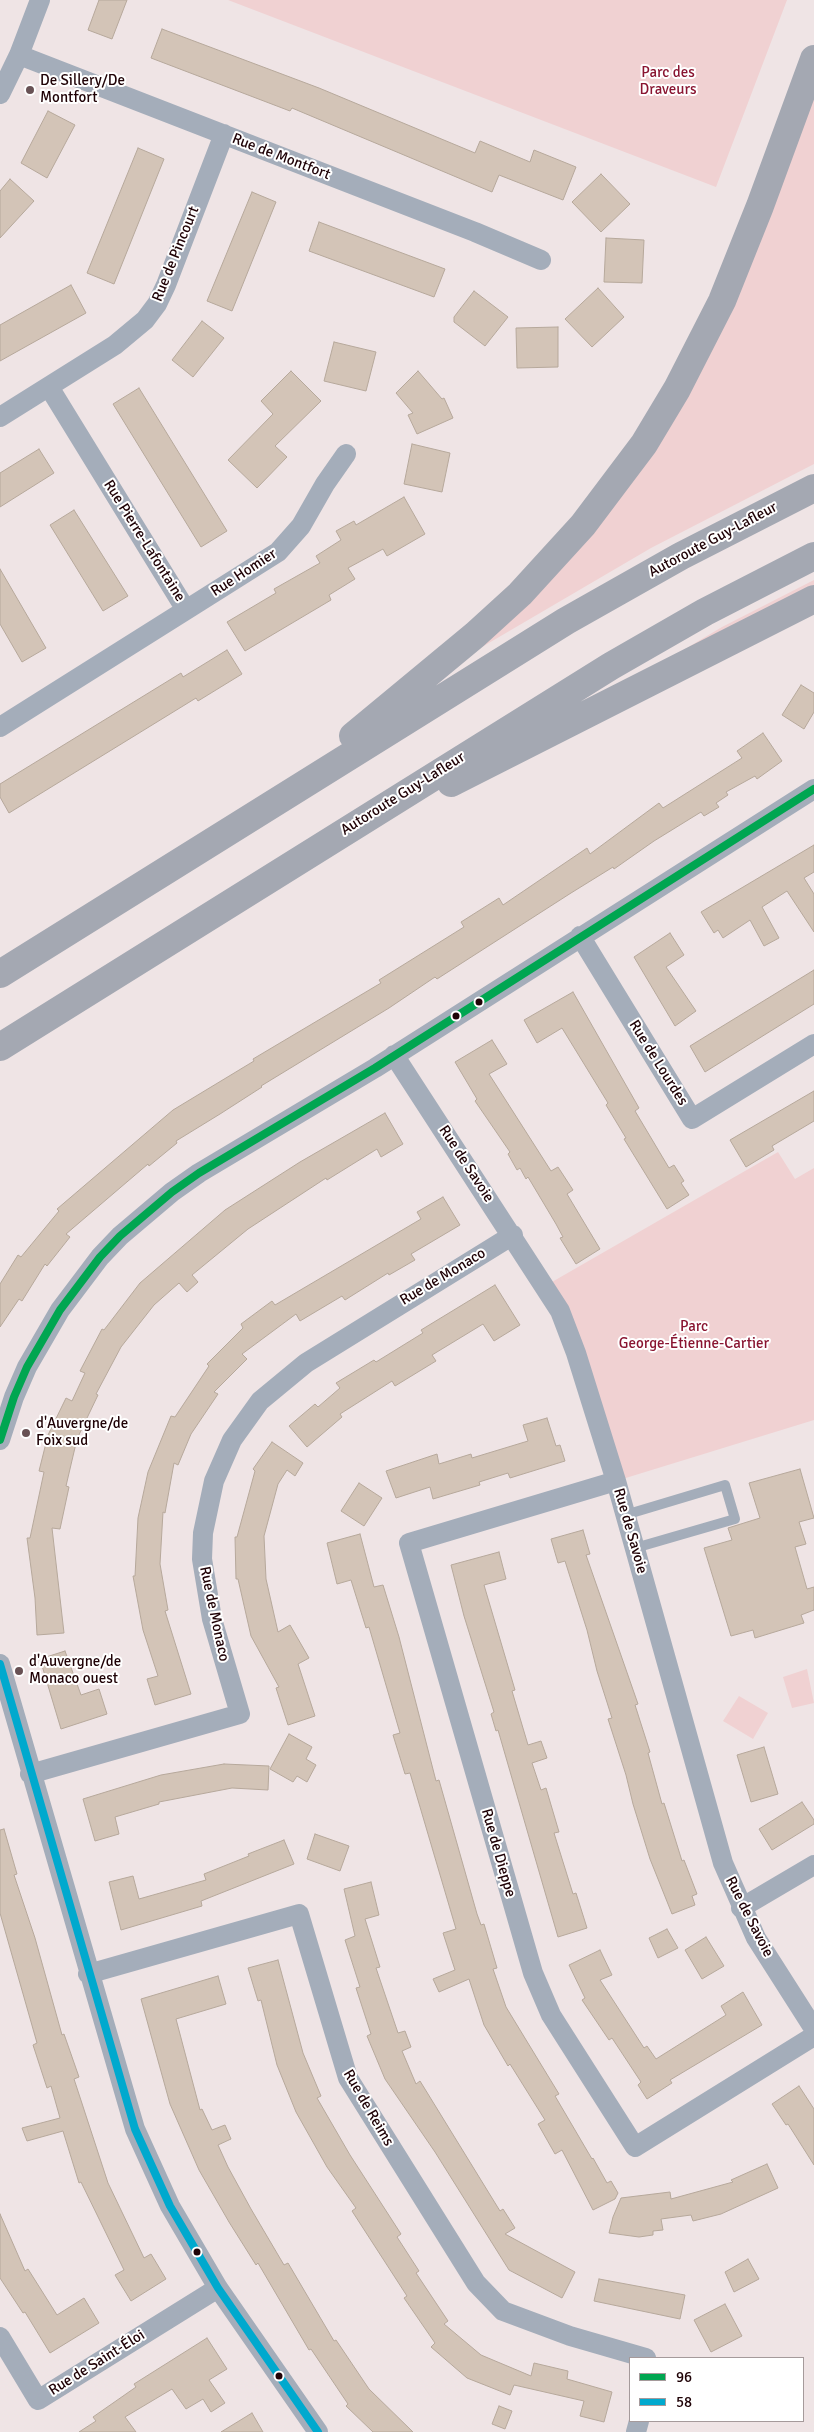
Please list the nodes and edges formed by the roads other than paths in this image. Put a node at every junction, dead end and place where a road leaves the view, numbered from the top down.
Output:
1 (40, 0) edge
2 (19, 55) junction
3 (814, 59) edge
4 (0, 94) edge
5 (224, 134) junction
6 (542, 260) dead end
7 (49, 387) junction
8 (0, 417) edge
9 (346, 454) dead end
10 (814, 488) edge
11 (814, 556) edge
12 (814, 599) edge
13 (186, 610) junction
14 (1, 724) edge
15 (814, 789) edge
16 (272, 804) junction
17 (302, 857) junction
18 (580, 936) junction
19 (0, 974) edge
20 (814, 1044) edge
21 (0, 1047) edge
22 (394, 1055) junction
23 (513, 1235) junction
24 (7, 1395) edge
25 (0, 1440) edge
26 (616, 1481) junction
27 (625, 1515) junction
28 (634, 1548) junction
29 (0, 1664) edge
30 (30, 1774) junction
31 (814, 1865) edge
32 (741, 1908) junction
33 (88, 1974) junction
34 (814, 2029) edge
35 (814, 2036) edge
36 (218, 2288) junction
37 (0, 2337) edge
38 (643, 2357) edge
39 (318, 2432) edge

1 - 2 street
2 - 4 street
2 - 5 street, Rue de Montfort
3 - 16 highway
5 - 6 street, Rue de Montfort
5 - 7 street, Rue de Pincourt
7 - 8 street, Rue de Pincourt
7 - 13 street, Rue Pierre-Lafontaine
9 - 13 street, Rue Homier
10 - 16 highway, Autoroute Guy-Lafleur
11 - 17 highway, Autoroute Guy-Lafleur
12 - 17 highway
13 - 14 street, Rue Pierre-Lafontaine
15 - 18 street
16 - 19 highway, Autoroute Guy-Lafleur
17 - 21 highway, Autoroute Guy-Lafleur
18 - 20 street, Rue de Lourdes
18 - 22 street
22 - 23 street, Rue de Savoie
22 - 24 street
23 - 26 street, Rue de Savoie
23 - 30 street, Rue de Monaco
24 - 25 street
26 - 27 street, Rue de Savoie
26 - 35 street, Rue de Dieppe
27 - 28 street, Rue de Savoie
27 - 28 lane
28 - 32 street, Rue de Savoie
29 - 30 street
30 - 33 street
31 - 32 street
32 - 34 street, Rue de Savoie
33 - 36 street
33 - 38 street, Rue de Reims
36 - 37 street, Rue de Saint-Éloi
36 - 39 street

